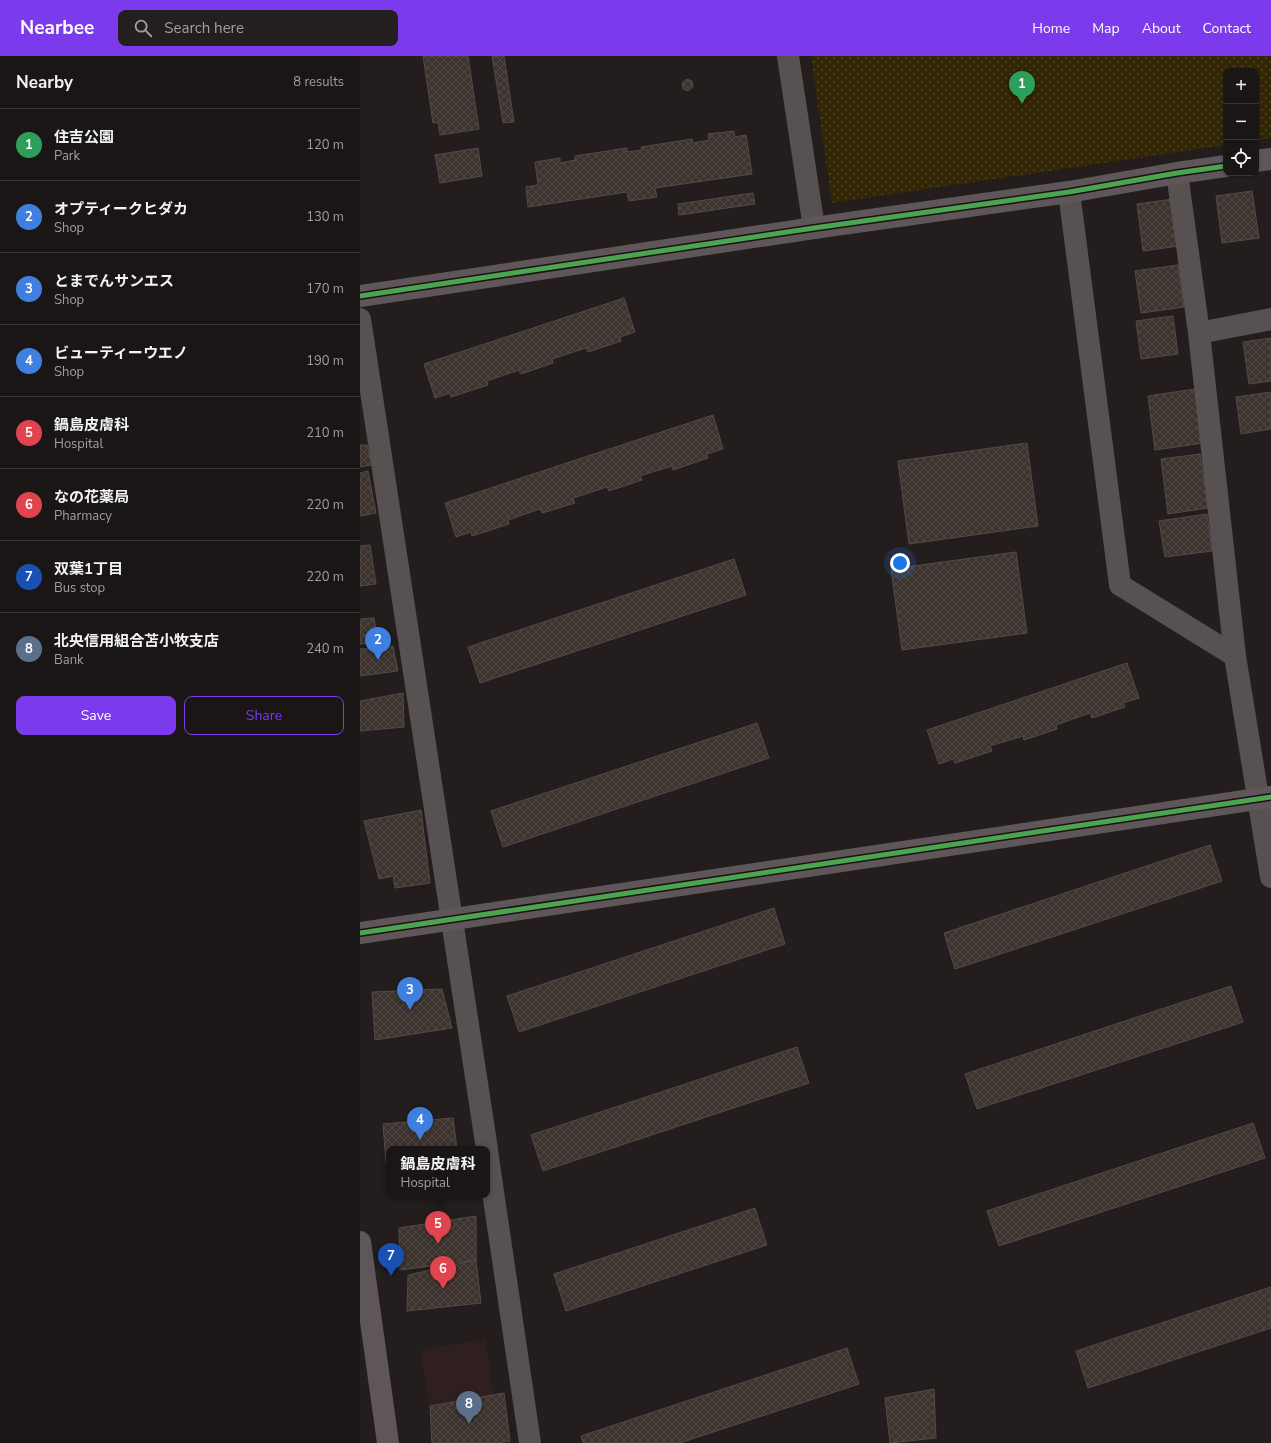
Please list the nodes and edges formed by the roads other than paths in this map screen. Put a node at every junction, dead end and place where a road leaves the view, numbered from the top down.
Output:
1 (788, 56) edge
2 (1271, 159) edge
3 (1259, 161) edge
4 (1223, 166) edge
5 (1177, 173) junction
6 (1068, 192) junction
7 (814, 228) junction
8 (360, 296) edge
9 (360, 319) edge
10 (1271, 319) edge
11 (1199, 333) junction
12 (1235, 656) junction
13 (1265, 798) edge
14 (1271, 877) edge
15 (453, 920) junction
16 (360, 933) edge
17 (486, 1146) edge
18 (490, 1170) edge
19 (360, 1242) edge
20 (388, 1443) edge
21 (530, 1443) edge

1 - 7 street
2 - 3 street
4 - 5 street
5 - 6 street
5 - 11 street
6 - 7 street
6 - 12 street
7 - 8 street
9 - 15 street
10 - 11 street
11 - 12 street
12 - 13 street
13 - 14 street
13 - 15 street
15 - 16 street
15 - 17 street
18 - 21 street
19 - 20 street

